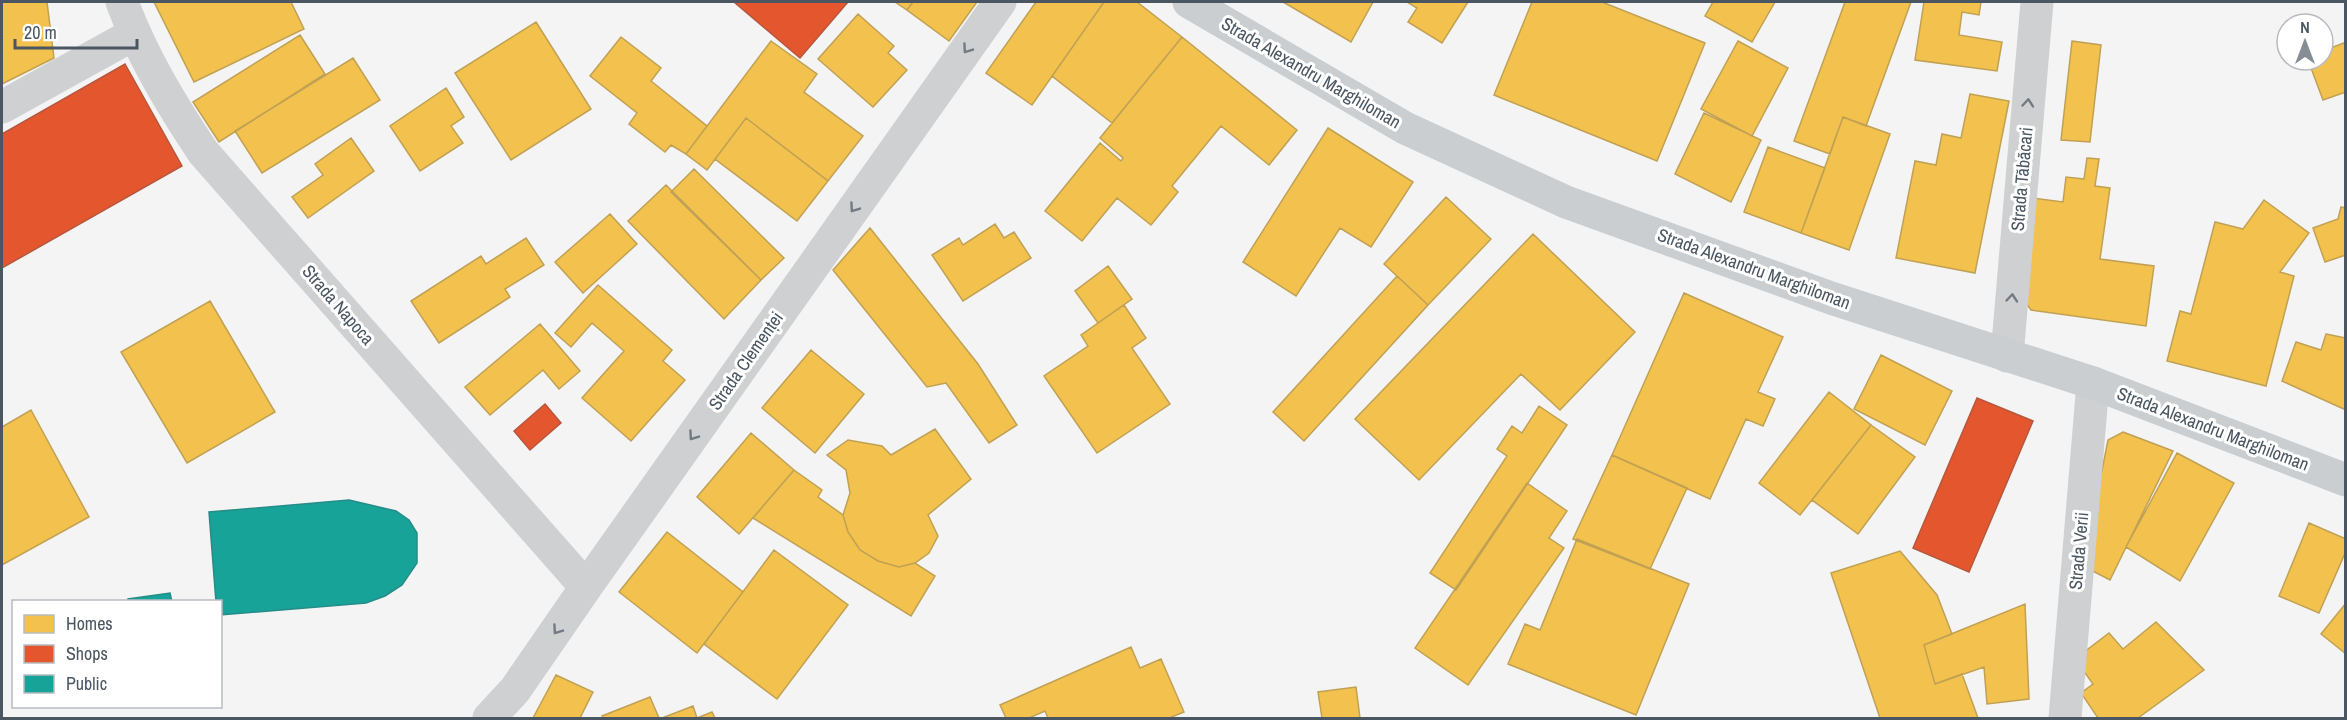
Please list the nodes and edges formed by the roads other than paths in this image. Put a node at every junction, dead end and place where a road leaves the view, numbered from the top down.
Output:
1 (122, 2) edge
2 (1000, 2) edge
3 (1189, 2) edge
4 (2037, 2) edge
5 (134, 34) junction
6 (2, 107) edge
7 (2007, 356) junction
8 (2093, 383) junction
9 (2346, 480) edge
10 (586, 587) junction
11 (489, 718) edge
12 (2065, 718) edge

1 - 5 street, Strada Napoca
2 -> 10 street, Strada Clemenței
3 - 7 main road, Strada Alexandru Marghiloman
7 -> 4 street, Strada Tăbăcari
5 - 6 street
5 - 10 street, Strada Napoca
7 - 8 main road, Strada Alexandru Marghiloman
8 - 9 main road, Strada Alexandru Marghiloman
8 - 12 street, Strada Verii
10 -> 11 street, Strada Clemenței

